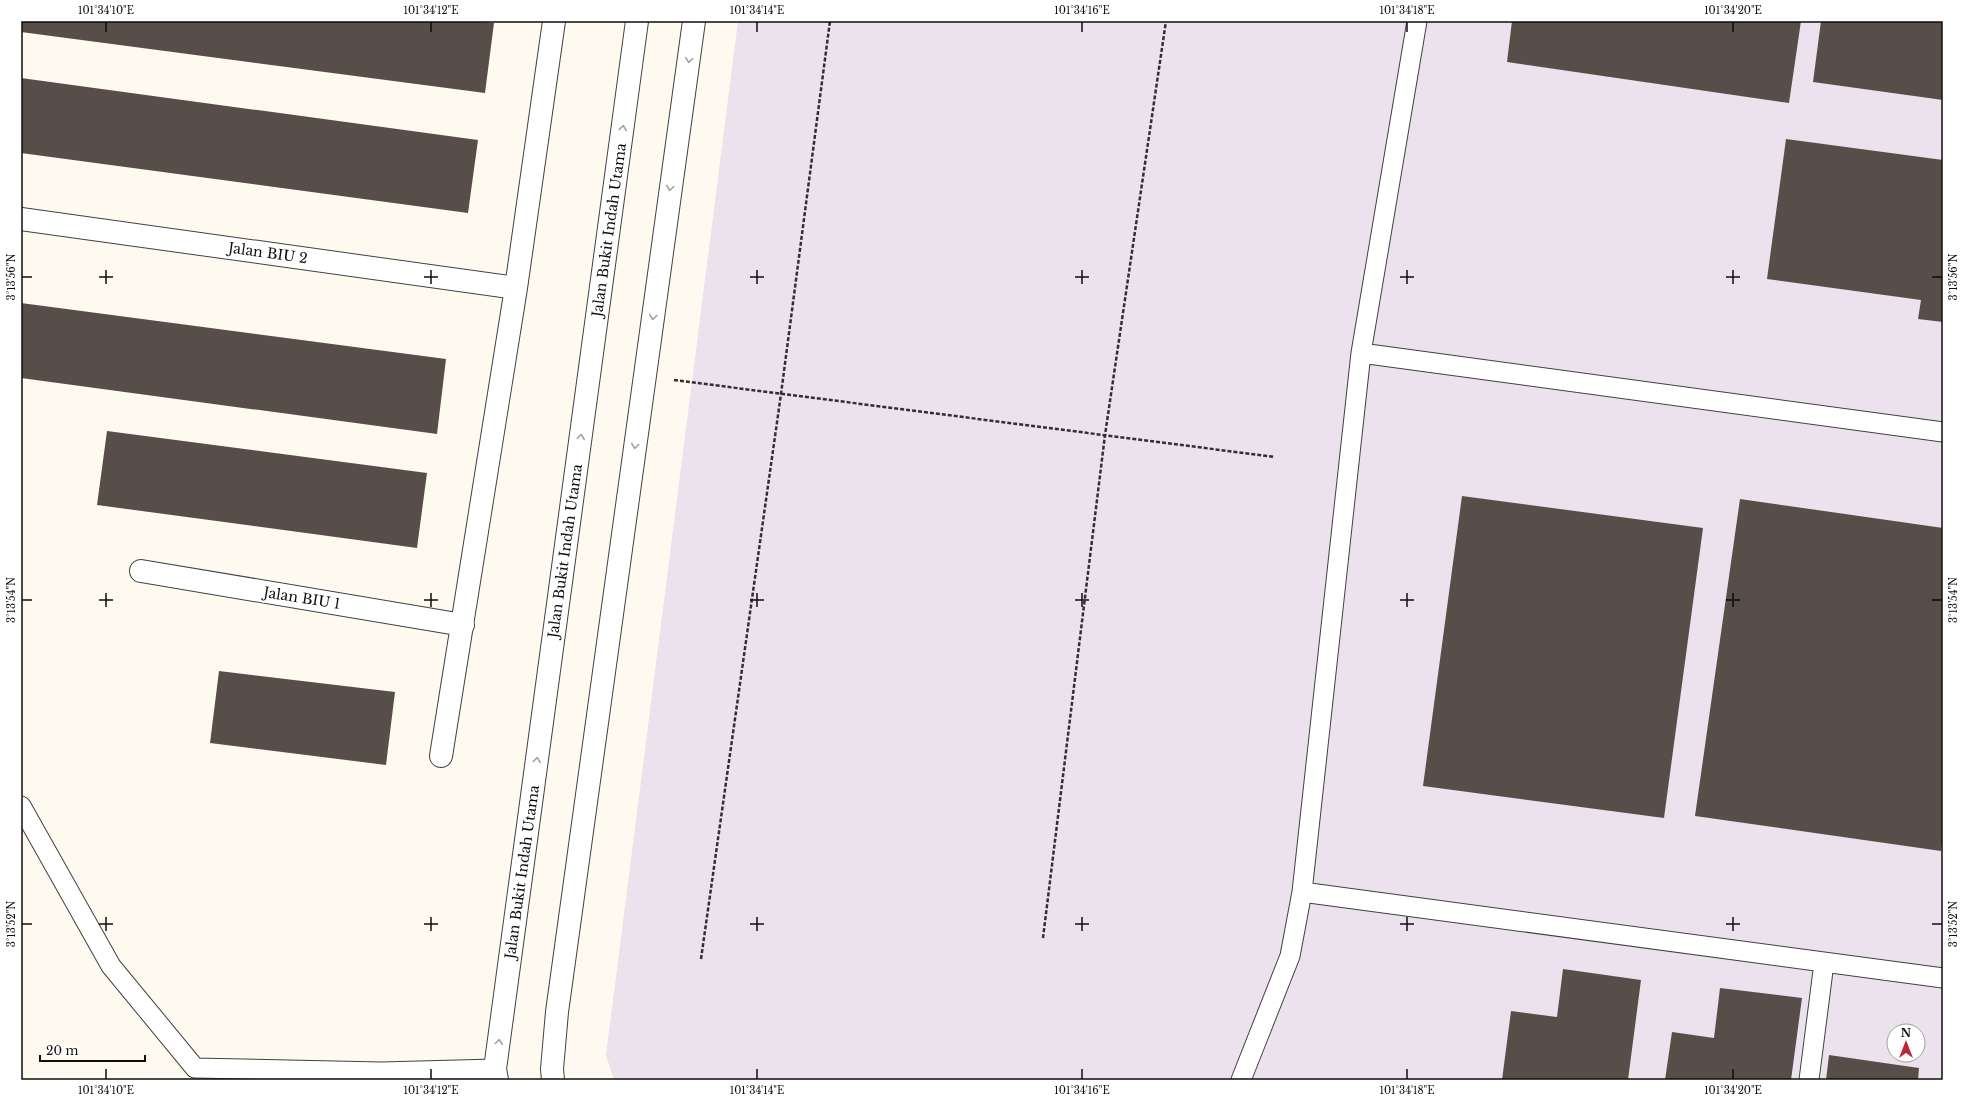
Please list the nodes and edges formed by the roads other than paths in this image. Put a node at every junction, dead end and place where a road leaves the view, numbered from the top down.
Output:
1 (554, 21) edge
2 (638, 21) edge
3 (694, 21) edge
4 (1417, 21) edge
5 (21, 218) edge
6 (516, 288) junction
7 (1361, 353) junction
8 (1943, 432) edge
9 (141, 571) dead end
10 (463, 625) junction
11 (441, 756) dead end
12 (21, 806) edge
13 (1302, 892) junction
14 (1824, 963) junction
15 (1943, 978) edge
16 (496, 1075) edge
17 (553, 1080) edge
18 (1241, 1080) edge
19 (1809, 1080) edge

1 - 6 street
16 -> 2 street, Jalan Bukit Indah Utama
3 -> 17 street
4 - 7 lane
5 - 6 street, Jalan BIU 2
6 - 10 street
7 - 8 lane
7 - 13 lane
9 - 10 street, Jalan BIU 1
10 - 11 street
12 - 16 lane
13 - 14 lane
13 - 18 lane
14 - 15 lane
14 - 19 lane

